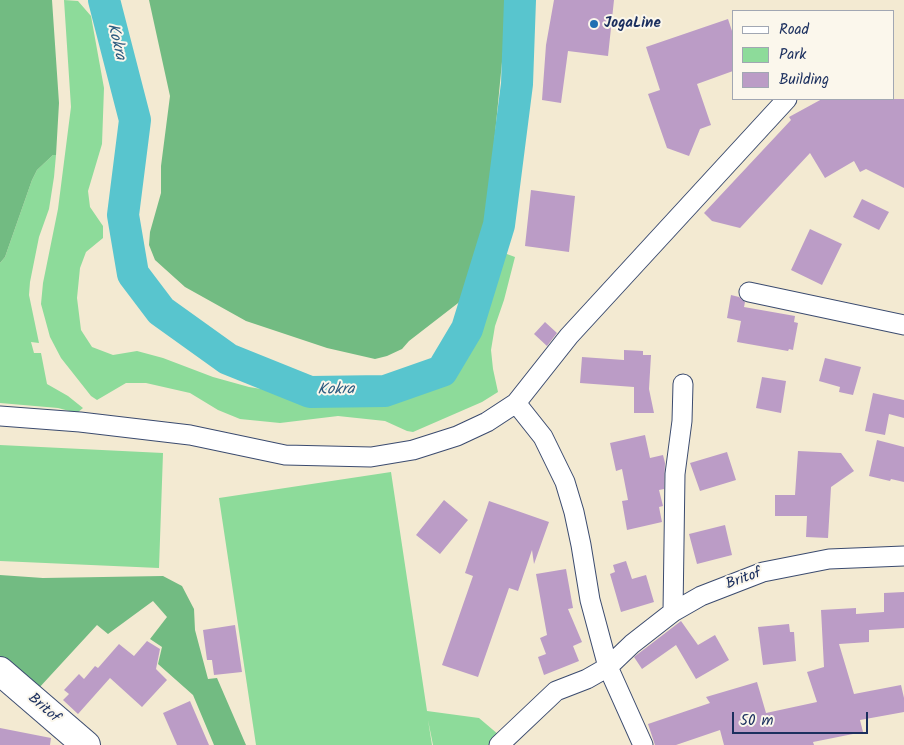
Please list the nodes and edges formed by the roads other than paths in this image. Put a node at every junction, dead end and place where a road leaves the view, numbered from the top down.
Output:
1 (786, 100) edge
2 (749, 292) dead end
3 (904, 325) edge
4 (683, 384) dead end
5 (516, 403) junction
6 (0, 416) edge
7 (904, 556) edge
8 (673, 612) junction
9 (608, 667) junction
10 (0, 672) edge
11 (86, 745) edge
12 (499, 745) edge
13 (643, 745) edge

1 - 5 street
2 - 3 street
4 - 8 street
5 - 6 street
5 - 9 street
7 - 8 street, Britof
8 - 9 street, Britof
9 - 12 street, Britof
9 - 13 street
10 - 11 street, Britof

